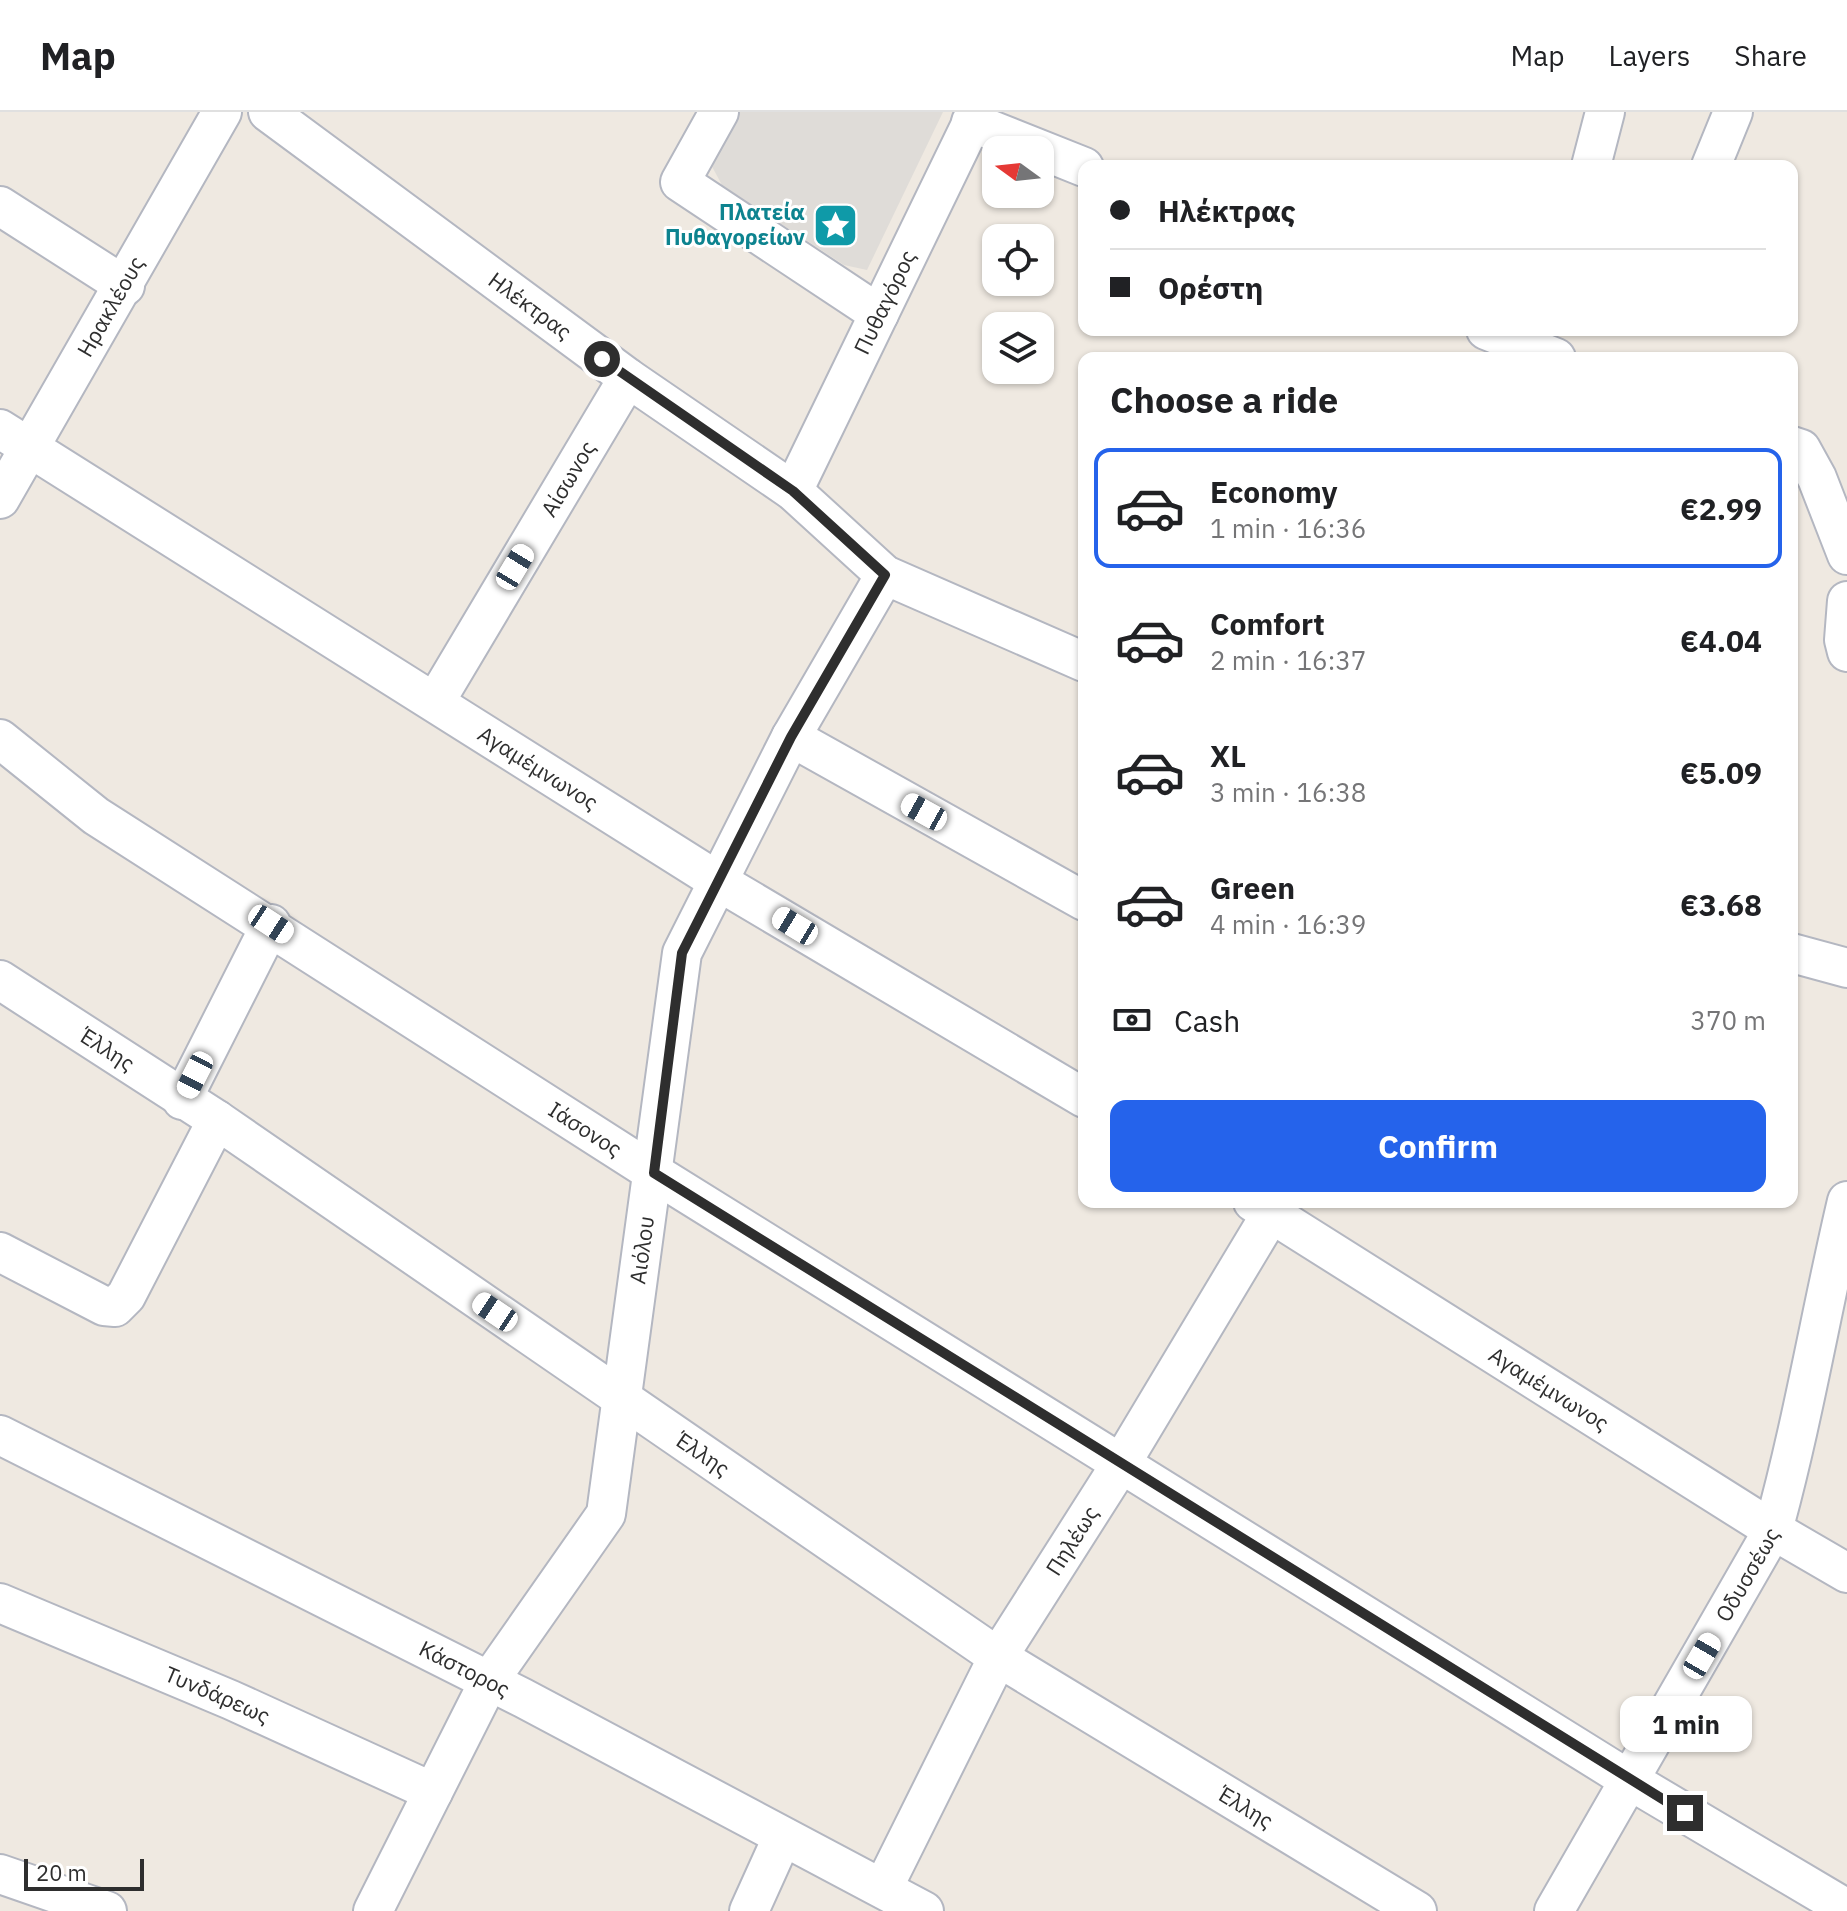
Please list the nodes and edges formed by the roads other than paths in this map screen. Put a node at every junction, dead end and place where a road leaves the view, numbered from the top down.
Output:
1 (222, 112) edge
2 (268, 112) edge
3 (719, 112) edge
4 (1605, 112) edge
5 (1733, 112) edge
6 (974, 117) edge
7 (1593, 160) edge
8 (1713, 160) edge
9 (1078, 164) edge
10 (0, 206) edge
11 (125, 286) junction
12 (879, 314) junction
13 (1511, 336) edge
14 (1552, 346) edge
15 (628, 378) junction
16 (15, 438) edge
17 (1798, 448) edge
18 (793, 491) junction
19 (0, 499) edge
20 (1847, 555) edge
21 (885, 575) junction
22 (1847, 601) edge
23 (1847, 652) edge
24 (1078, 659) edge
25 (435, 702) junction
26 (791, 737) junction
27 (0, 739) edge
28 (716, 880) junction
29 (1078, 898) edge
30 (271, 924) junction
31 (1798, 955) edge
32 (1847, 968) edge
33 (0, 980) edge
34 (1078, 1094) edge
35 (182, 1100) junction
36 (217, 1120) junction
37 (654, 1173) junction
38 (1847, 1201) edge
39 (1267, 1208) edge
40 (1271, 1208) edge
41 (0, 1252) edge
42 (623, 1400) junction
43 (0, 1435) edge
44 (1122, 1462) junction
45 (1773, 1530) junction
46 (1847, 1573) edge
47 (0, 1603) edge
48 (998, 1657) junction
49 (489, 1681) junction
50 (1631, 1781) junction
51 (433, 1792) junction
52 (782, 1838) junction
53 (0, 1874) edge
54 (883, 1888) junction
55 (1847, 1909) edge
56 (107, 1911) edge
57 (373, 1911) edge
58 (749, 1911) edge
59 (924, 1911) edge
60 (1417, 1911) edge
61 (1554, 1911) edge

1 - 11 street, Ηρακλέους
2 - 15 street, Ηλέκτρας
3 - 12 street
4 - 7 street
5 - 8 street
6 - 9 street
6 - 12 street, Πυθαγόρος
10 - 11 street
11 - 16 street, Ηρακλέους
12 - 18 street, Πυθαγόρος
13 - 14 street
15 - 18 street, Ηλέκτρας
15 - 25 street, Αίσωνος
16 - 19 street, Ηρακλέους
16 - 25 street, Αγαμέμνωνος
17 - 20 street
18 - 21 street, Ηλέκτρας
21 - 24 street, Ηλέκτρας
21 - 26 street, Αιόλου
22 - 23 street
25 - 28 street, Αγαμέμνωνος
26 - 28 street, Αιόλου
26 - 29 street
27 - 30 street, Ιάσονος
28 - 34 street, Αγαμέμνωνος
28 - 37 street, Αιόλου
30 - 35 street
30 - 37 street, Ιάσονος
31 - 32 street
33 - 35 street, Έλλης
35 - 36 street, Έλλης
36 - 41 street
36 - 42 street, Έλλης
37 - 42 street, Αιόλου
37 - 44 street, Ιάσονος
38 - 45 street, Οδυσσέως
39 - 44 street, Πηλέως
40 - 45 street, Αγαμέμνωνος
42 - 48 street, Έλλης
42 - 49 street, Αιόλου
43 - 49 street, Κάστορος
44 - 48 street, Πηλέως
44 - 50 street, Ιάσονος
45 - 46 street, Αγαμέμνωνος
45 - 50 street, Οδυσσέως
47 - 51 street, Τυνδάρεως
48 - 54 street, Πηλέως
48 - 60 street, Έλλης
49 - 51 street, Αιόλου
49 - 52 street, Κάστορος
50 - 55 street, Ιάσονος
50 - 61 street, Οδυσσέως
51 - 57 street, Αιόλου
52 - 54 street, Κάστορος
52 - 58 street
53 - 56 street
54 - 59 street, Κάστορος

